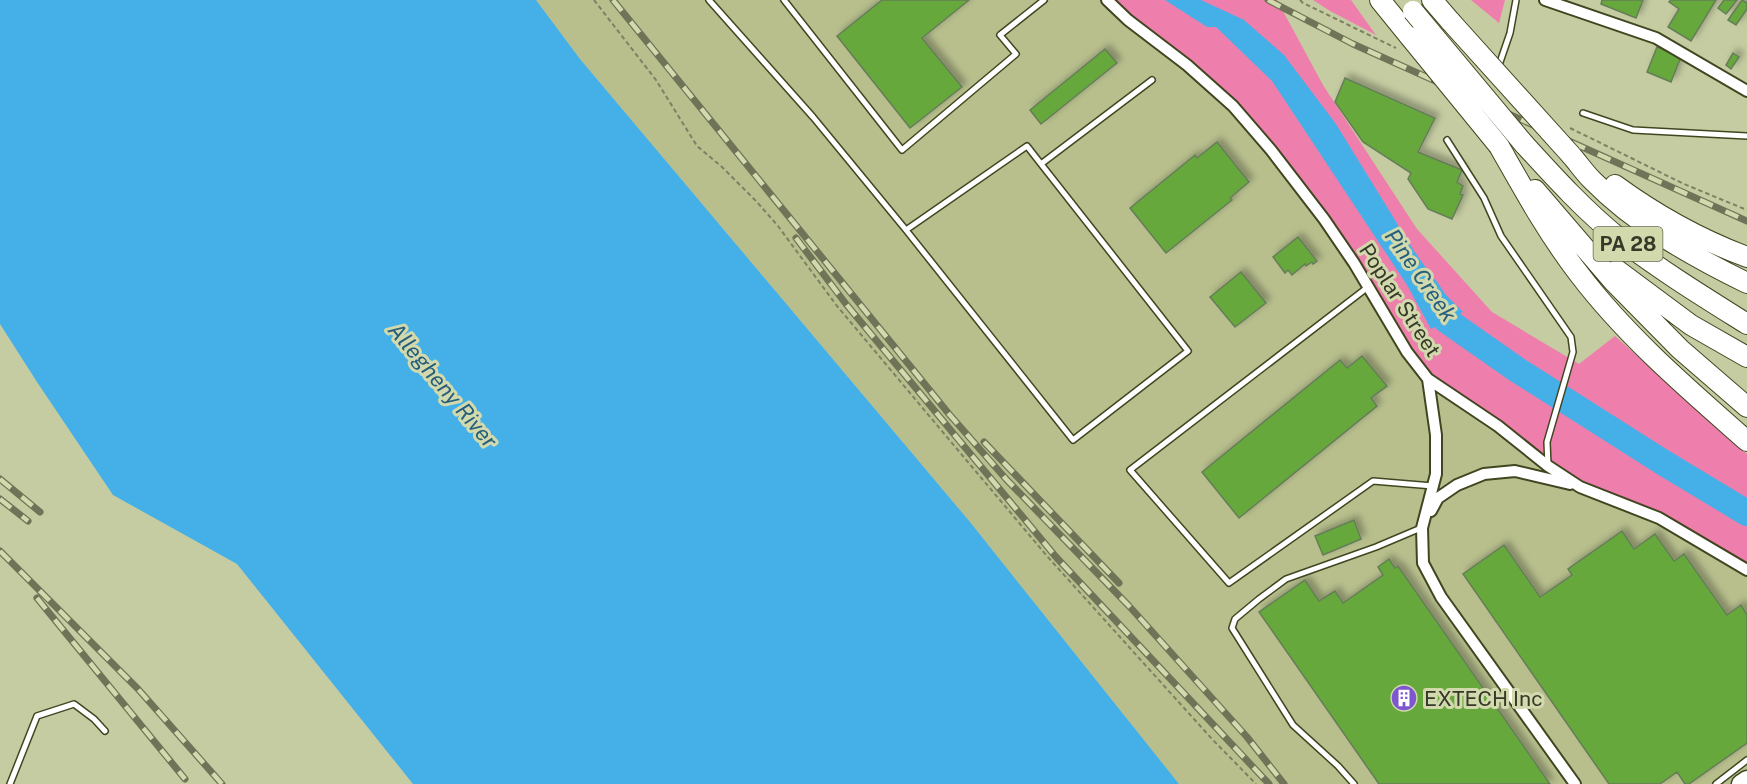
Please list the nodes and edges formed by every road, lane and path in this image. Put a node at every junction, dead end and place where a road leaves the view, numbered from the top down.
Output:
1 (594, 0) edge
2 (709, 0) edge
3 (784, 0) edge
4 (1044, 0) edge
5 (1107, 0) edge
6 (1300, 0) edge
7 (1432, 0) edge
8 (1516, 0) edge
9 (1545, 0) edge
10 (1381, 1) edge
11 (1408, 5) edge
12 (1360, 31) dead end
13 (1152, 80) dead end
14 (1495, 81) dead end
15 (1747, 91) edge
16 (1583, 113) dead end
17 (1747, 136) edge
18 (1447, 140) dead end
19 (1499, 146) junction
20 (1571, 155) junction
21 (1041, 164) junction
22 (906, 230) junction
23 (1579, 241) junction
24 (1747, 257) edge
25 (1747, 283) edge
26 (1368, 287) junction
27 (1747, 324) edge
28 (1747, 357) edge
29 (1428, 379) junction
30 (1747, 407) edge
31 (1747, 441) edge
32 (1548, 466) junction
33 (1433, 486) junction
34 (1580, 487) junction
35 (1422, 528) junction
36 (1747, 570) edge
37 (105, 731) dead end
38 (1747, 760) edge
39 (1747, 780) edge
40 (10, 784) edge
41 (1256, 784) edge
42 (1354, 784) edge
43 (1575, 784) edge
44 (1716, 784) edge
45 (1741, 784) edge

1 - 41 path
2 - 22 lane
3 - 4 lane
5 - 26 street, Poplar Street
6 - 12 path
7 - 20 highway, bridge
8 - 14 lane
9 - 15 street
10 - 19 highway, PA 28, bridge
11 - 27 highway, PA 28, bridge
13 - 21 lane
16 - 17 lane
18 - 32 lane
19 - 23 highway, PA 28
19 - 31 highway
20 - 24 highway
20 - 25 highway
21 - 22 lane
21 - 22 lane
23 - 28 highway
23 - 30 highway, PA 28
26 - 29 street, Poplar Street
26 - 33 lane
29 - 32 street, Poplar Street
29 - 33 street
32 - 34 street, Poplar Street
33 - 35 street
34 - 35 street
34 - 36 street, Poplar Street
35 - 42 lane
35 - 43 street
37 - 40 lane
38 - 44 lane
39 - 45 highway

